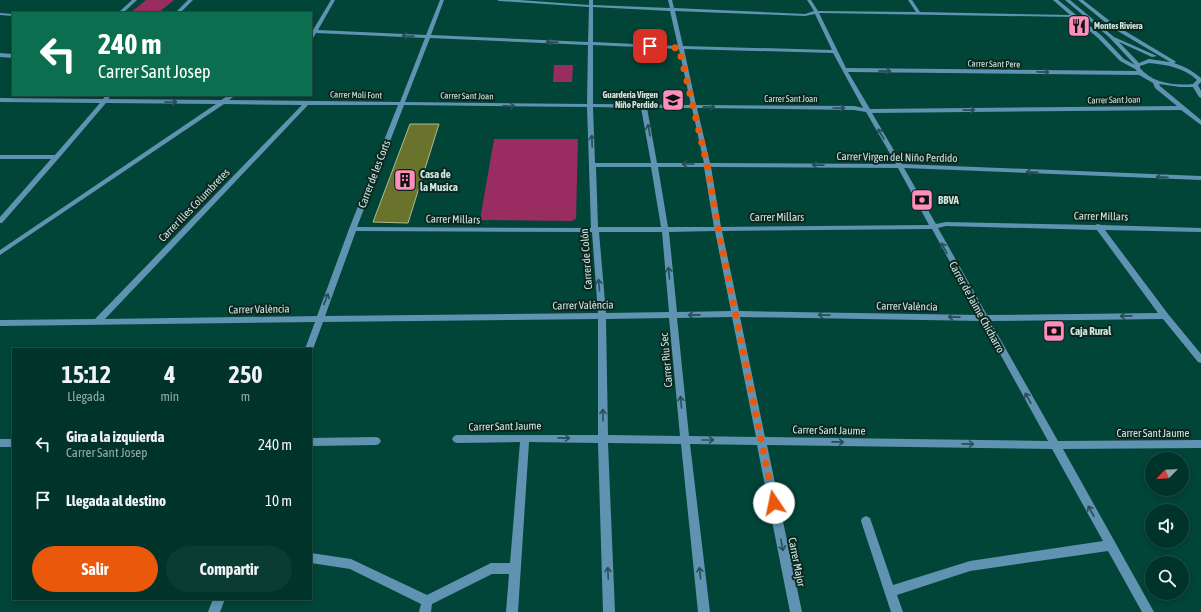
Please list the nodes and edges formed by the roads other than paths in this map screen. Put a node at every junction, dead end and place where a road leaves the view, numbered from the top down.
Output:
1 (135, 0) edge
2 (191, 0) edge
3 (333, 0) edge
4 (442, 0) edge
5 (499, 0) edge
6 (670, 0) edge
7 (809, 0) edge
8 (910, 0) edge
9 (1055, 0) edge
10 (1067, 0) edge
11 (1080, 0) edge
12 (543, 1) edge
13 (590, 3) edge
14 (672, 10) junction
15 (121, 12) edge
16 (178, 12) edge
17 (817, 12) junction
18 (0, 14) edge
19 (919, 14) junction
20 (12, 15) edge
21 (1074, 16) junction
22 (313, 31) edge
23 (1111, 36) junction
24 (427, 37) junction
25 (591, 44) junction
26 (679, 48) junction
27 (835, 52) junction
28 (0, 55) edge
29 (12, 56) edge
30 (1168, 63) junction
31 (1179, 66) junction
32 (1138, 67) junction
33 (846, 70) junction
34 (1141, 74) junction
35 (1156, 82) junction
36 (1195, 85) junction
37 (108, 96) edge
38 (231, 96) edge
39 (1201, 96) edge
40 (0, 100) edge
41 (104, 102) junction
42 (222, 102) junction
43 (306, 104) junction
44 (400, 105) junction
45 (590, 106) junction
46 (644, 107) junction
47 (694, 107) junction
48 (1181, 108) junction
49 (868, 111) junction
50 (1201, 123) edge
51 (0, 157) edge
52 (57, 157) junction
53 (654, 164) junction
54 (707, 164) junction
55 (593, 165) junction
56 (900, 166) junction
57 (1201, 178) edge
58 (0, 221) edge
59 (1098, 226) junction
60 (718, 228) junction
61 (933, 228) junction
62 (353, 229) junction
63 (665, 229) junction
64 (594, 230) junction
65 (1201, 230) edge
66 (1, 251) edge
67 (736, 314) junction
68 (673, 315) junction
69 (602, 316) junction
70 (1165, 316) junction
71 (983, 318) junction
72 (319, 319) junction
73 (97, 322) junction
74 (0, 323) edge
75 (308, 348) edge
76 (1201, 360) edge
77 (525, 438) junction
78 (457, 439) dead end
79 (603, 439) junction
80 (685, 440) junction
81 (376, 441) dead end
82 (762, 441) junction
83 (312, 442) edge
84 (0, 443) edge
85 (12, 443) edge
86 (1201, 444) edge
87 (1054, 445) junction
88 (866, 521) dead end
89 (1110, 545) junction
90 (312, 558) edge
91 (515, 569) junction
92 (891, 591) junction
93 (219, 600) edge
94 (426, 607) edge
95 (214, 612) edge
96 (512, 612) edge
97 (609, 612) edge
98 (704, 612) edge
99 (796, 612) edge
100 (897, 612) edge
101 (1148, 612) edge

1 - 15 street
2 - 16 street
3 - 22 street
4 - 24 street, Carrer de les Corts
5 - 12 street
6 - 14 street, Carrer Major
7 - 17 street, Carrer de Jaime Chicharro
8 - 19 street
9 - 21 street
10 - 23 street
11 - 31 street
12 - 13 street
13 - 14 street
13 - 25 street, Carrer de Colón
14 - 17 street
14 - 26 street, Carrer Major
17 - 19 street
17 - 27 street, Carrer de Jaime Chicharro
18 - 20 street
19 - 21 street
21 - 32 street
24 -> 22 street
23 - 30 street
23 - 32 street
25 -> 24 street
24 - 44 street, Carrer de les Corts
25 - 26 street
25 - 45 street, Carrer de Colón
26 - 27 street
26 - 47 street, Carrer Major
27 - 33 street, Carrer de Jaime Chicharro
28 - 29 street
30 - 31 street
30 - 32 street
31 - 36 street
32 - 34 street
33 -> 34 street, Carrer Sant Pere
33 - 49 street, Carrer de Jaime Chicharro
34 - 35 street
35 - 36 street
35 - 48 street
36 - 39 street
37 - 41 street
38 - 42 street
40 - 41 street, Carrer Molí Font
41 -> 42 street, Carrer Molí Font
41 - 52 street
42 - 43 street, Carrer Molí Font
42 - 66 street
43 - 44 street, Carrer Molí Font
43 - 73 street, Carrer Illes Columbretes
44 -> 45 street, Carrer Sant Joan
44 - 62 street, Carrer de les Corts
45 - 46 street, Carrer Sant Joan
55 -> 45 street, Carrer de Colón
46 - 47 street, Carrer Sant Joan
53 -> 46 street, Carrer Riu Sec
47 -> 49 street, Carrer Sant Joan
47 - 54 street, Carrer Major
49 -> 48 street, Carrer Sant Joan
48 - 50 street
56 -> 49 street, Carrer de Jaime Chicharro
51 - 52 street
52 - 58 street
54 -> 53 street, Carrer Virgen del Niño Perdido
53 - 55 street, Carrer Virgen del Niño Perdido
53 - 63 street, Carrer Riu Sec
56 -> 54 street, Carrer Virgen del Niño Perdido
54 - 60 street, Carrer Major
55 - 64 street, Carrer de Colón
57 -> 56 street, Carrer Virgen del Niño Perdido
56 - 61 street, Carrer de Jaime Chicharro
59 - 61 street, Carrer Millars
59 - 65 street, Carrer Millars
59 - 70 street
60 - 61 street, Carrer Millars
60 - 63 street, Carrer Millars
60 - 67 street, Carrer Major
71 -> 61 street, Carrer de Jaime Chicharro
62 - 64 street, Carrer Millars
72 -> 62 street, Carrer de les Corts
63 - 64 street, Carrer Millars
68 -> 63 street, Carrer Riu Sec
69 -> 64 street, Carrer de Colón
67 -> 68 street, Carrer València
71 -> 67 street, Carrer València
67 - 82 street, Carrer Major
68 - 69 street, Carrer València
80 -> 68 street, Carrer Riu Sec
69 - 72 street, Carrer València
79 -> 69 street, Carrer de Colón
70 -> 71 street, Carrer València
70 - 76 street
87 -> 71 street, Carrer de Jaime Chicharro
72 - 73 street, Carrer València
72 - 75 street, Carrer de les Corts
73 - 74 street, Carrer València
77 - 78 street, Carrer Sant Jaume
77 -> 79 street, Carrer Sant Jaume
77 - 91 street
79 - 80 street, Carrer Sant Jaume
97 -> 79 street, Carrer de Colón
80 -> 82 street, Carrer Sant Jaume
98 -> 80 street, Carrer Riu Sec
81 - 83 street
82 -> 87 street, Carrer Sant Jaume
82 -> 99 street, Carrer Major
84 - 85 street
86 - 87 street, Carrer Sant Jaume
89 -> 87 street, Carrer de Jaime Chicharro
88 - 92 street
89 - 92 street
89 - 101 street, Carrer de Jaime Chicharro
90 - 94 street
91 - 94 street
91 - 96 street
92 - 100 street
93 - 95 street

